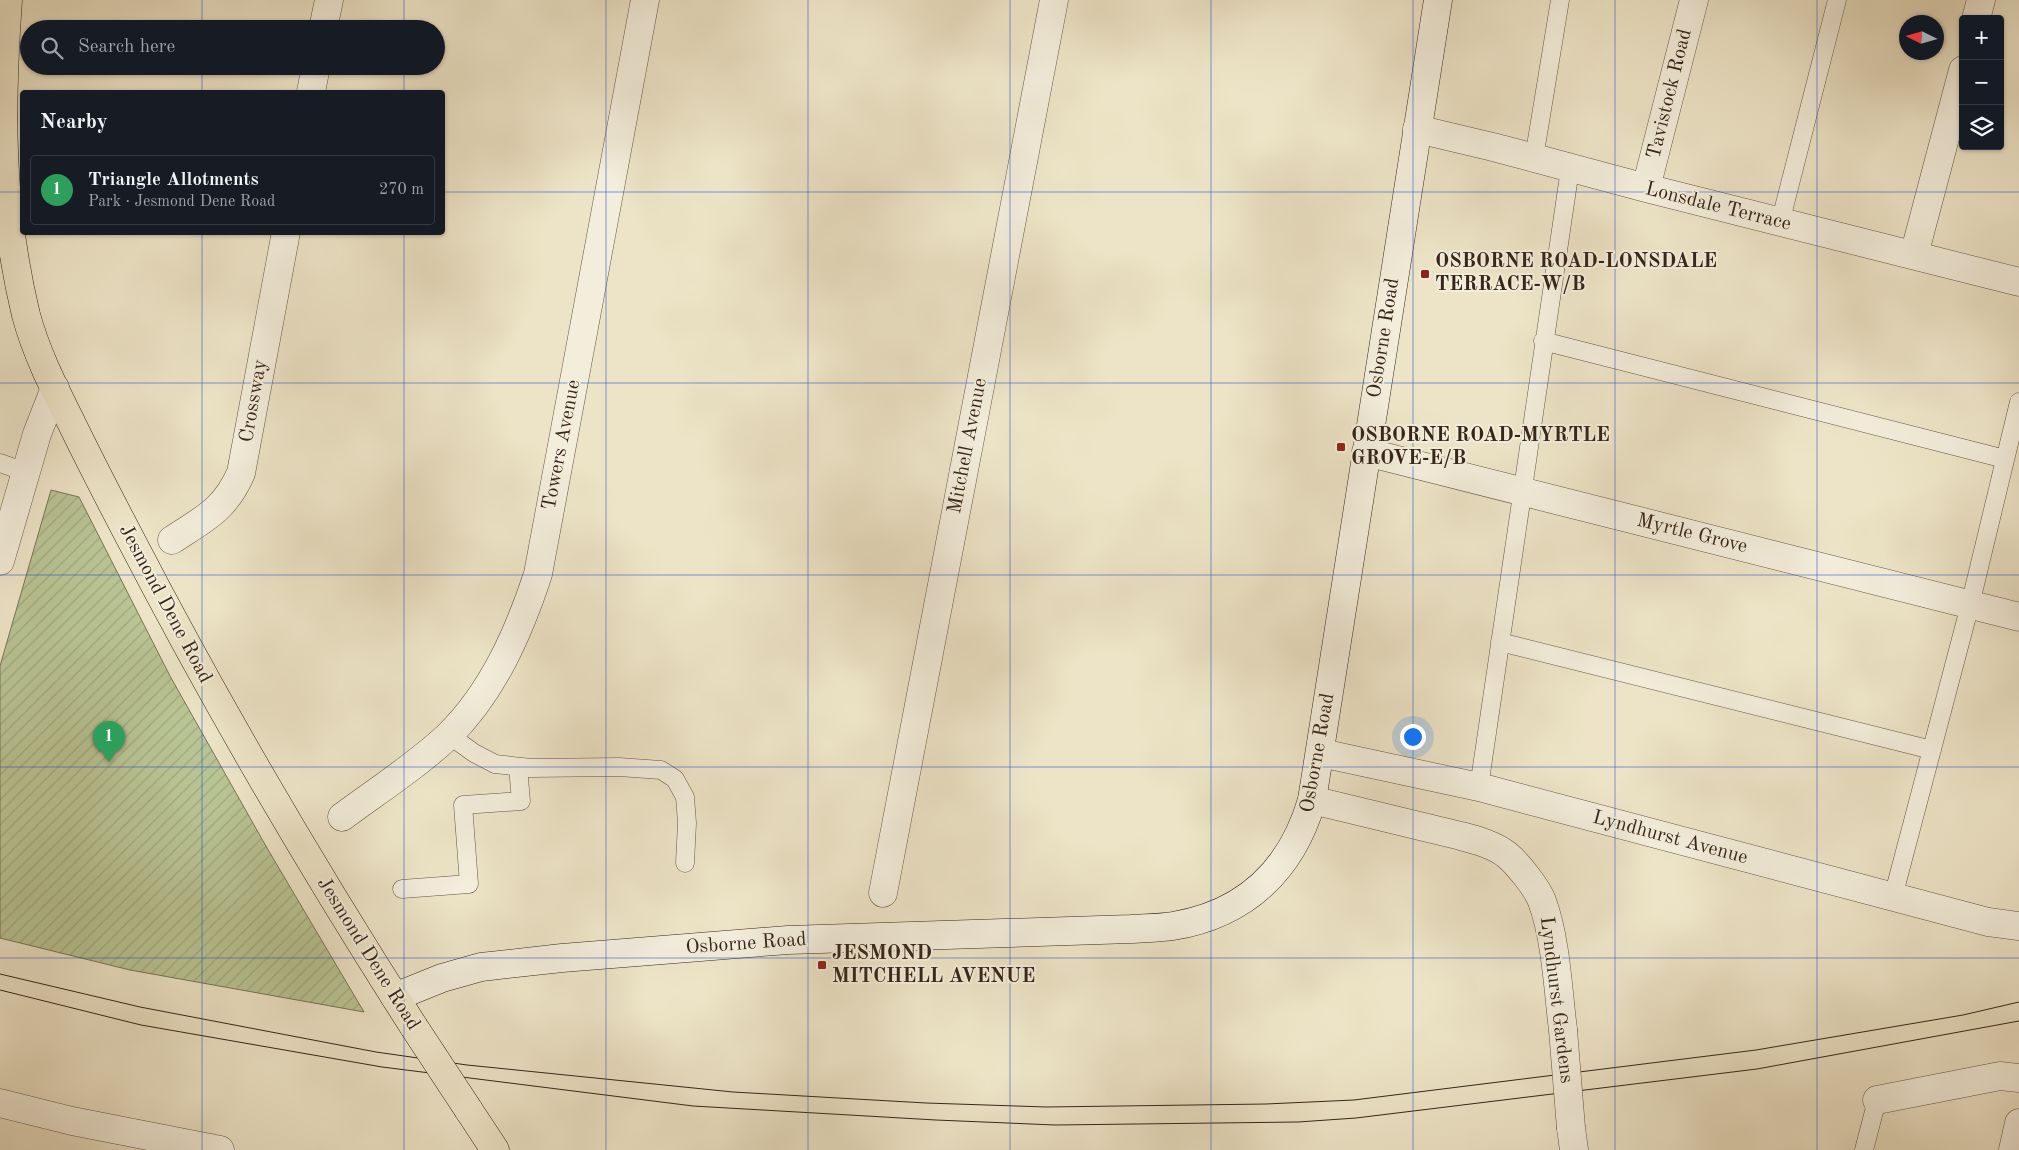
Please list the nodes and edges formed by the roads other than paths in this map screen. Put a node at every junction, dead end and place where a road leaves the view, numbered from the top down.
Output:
1 (8, 0) edge
2 (328, 0) edge
3 (645, 0) edge
4 (1054, 0) edge
5 (1438, 0) edge
6 (1560, 0) edge
7 (1694, 0) edge
8 (1838, 0) edge
9 (1981, 0) edge
10 (1977, 15) edge
11 (325, 20) edge
12 (314, 75) edge
13 (1959, 85) edge
14 (311, 90) edge
15 (1417, 129) junction
16 (1534, 158) junction
17 (1570, 169) junction
18 (1646, 188) junction
19 (1780, 223) junction
20 (285, 235) edge
21 (1914, 255) junction
22 (7, 263) edge
23 (2019, 282) edge
24 (1543, 341) junction
25 (54, 388) junction
26 (2019, 402) edge
27 (1366, 452) junction
28 (2005, 458) junction
29 (0, 463) edge
30 (26, 472) junction
31 (1521, 491) junction
32 (172, 540) dead end
33 (0, 561) edge
34 (1970, 604) junction
35 (2019, 616) edge
36 (1500, 642) junction
37 (449, 735) junction
38 (1932, 750) junction
39 (1321, 753) junction
40 (518, 767) junction
41 (1478, 788) junction
42 (1312, 800) junction
43 (342, 817) dead end
44 (685, 863) dead end
45 (402, 889) dead end
46 (883, 893) dead end
47 (1893, 897) junction
48 (2019, 926) edge
49 (395, 997) junction
50 (2019, 1078) edge
51 (1877, 1100) joint
52 (0, 1103) edge
53 (2019, 1123) edge
54 (1572, 1139) edge
55 (488, 1148) edge
56 (220, 1150) edge
57 (1864, 1150) edge
58 (2013, 1150) edge

1 - 22 main road, Jesmond Dene Road
2 - 11 street
3 - 37 street, Towers Avenue
4 - 46 street, Mitchell Avenue
5 - 15 street, Osborne Road
6 - 16 lane
7 - 18 street, Tavistock Road
8 - 19 lane
9 - 10 street
12 - 14 street
13 - 21 street
15 - 16 street, Lonsdale Terrace
15 - 27 street, Osborne Road
16 - 17 street, Lonsdale Terrace
17 - 18 street, Lonsdale Terrace
17 - 24 lane
18 - 19 street, Lonsdale Terrace
19 - 21 street, Lonsdale Terrace
20 - 32 street, Crossway
21 - 23 street, Lonsdale Terrace
22 - 25 main road, Jesmond Dene Road
24 - 28 lane
24 - 31 lane
25 - 30 street
25 - 49 main road, Jesmond Dene Road
26 - 28 lane
27 - 31 street, Myrtle Grove
27 - 39 street, Osborne Road
28 - 34 lane
29 - 30 lane
30 - 33 street
31 - 34 street, Myrtle Grove
31 - 36 lane
34 - 35 street, Myrtle Grove
34 - 38 lane
36 - 38 lane
36 - 41 lane
37 - 40 lane
37 - 43 street, Towers Avenue
38 - 47 lane
39 - 41 street, Lyndhurst Avenue
39 - 42 street, Osborne Road
40 - 44 lane
40 - 45 lane
41 - 47 street, Lyndhurst Avenue
42 - 49 street, Osborne Road
42 - 54 street, Lyndhurst Gardens, bridge
47 - 48 street, Lyndhurst Avenue
49 - 55 main road, Jesmond Dene Road, bridge
50 - 51 street
51 - 57 lane
52 - 56 street
53 - 58 street

